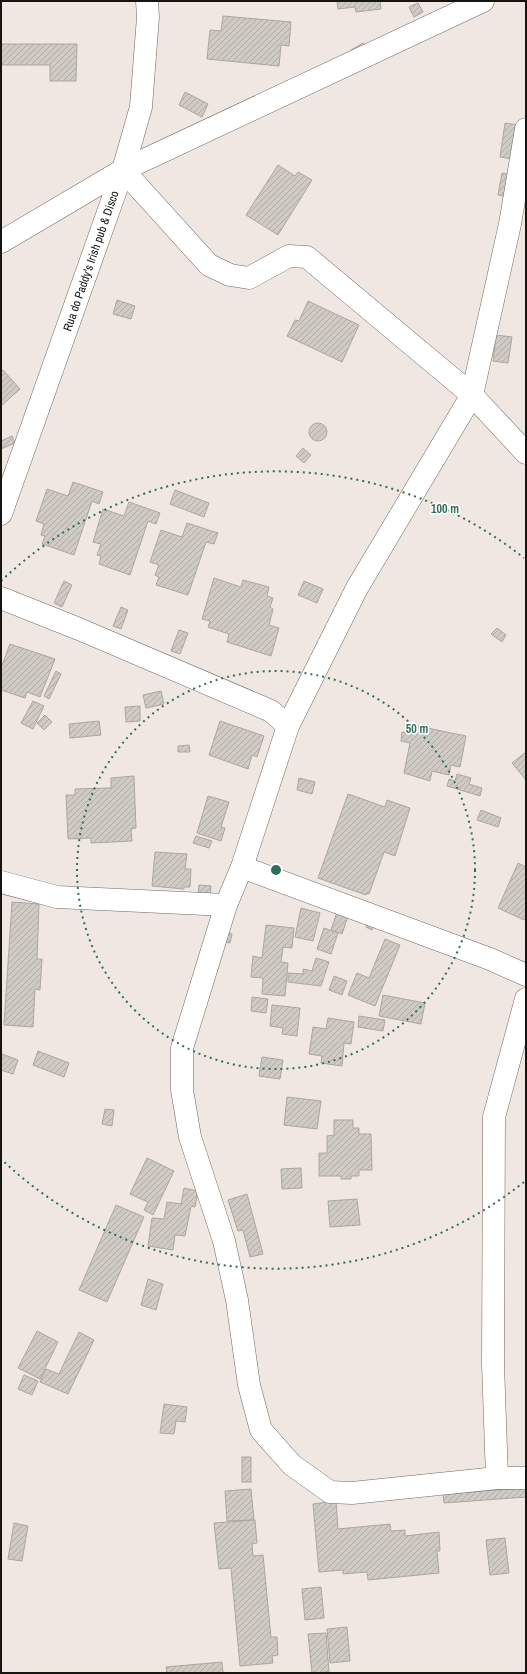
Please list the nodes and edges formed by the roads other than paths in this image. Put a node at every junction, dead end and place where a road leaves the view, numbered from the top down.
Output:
1 (148, 1) edge
2 (483, 1) edge
3 (526, 129) edge
4 (123, 170) junction
5 (1, 242) edge
6 (472, 395) junction
7 (526, 453) edge
8 (1, 514) edge
9 (1, 598) edge
10 (288, 726) junction
11 (242, 867) junction
12 (1, 882) edge
13 (226, 905) junction
14 (526, 974) edge
15 (526, 999) edge
16 (497, 1478) junction
17 (526, 1478) edge

1 - 4 street, Rua do Paddy's Irish pub & Disco
2 - 4 street
3 - 6 street
4 - 5 street
4 - 6 street
4 - 8 street, Rua do Paddy's Irish pub & Disco
6 - 7 street
6 - 10 street
9 - 10 street
10 - 11 street
11 - 13 street
11 - 14 street
12 - 13 street
13 - 16 street
15 - 16 street
16 - 17 street

